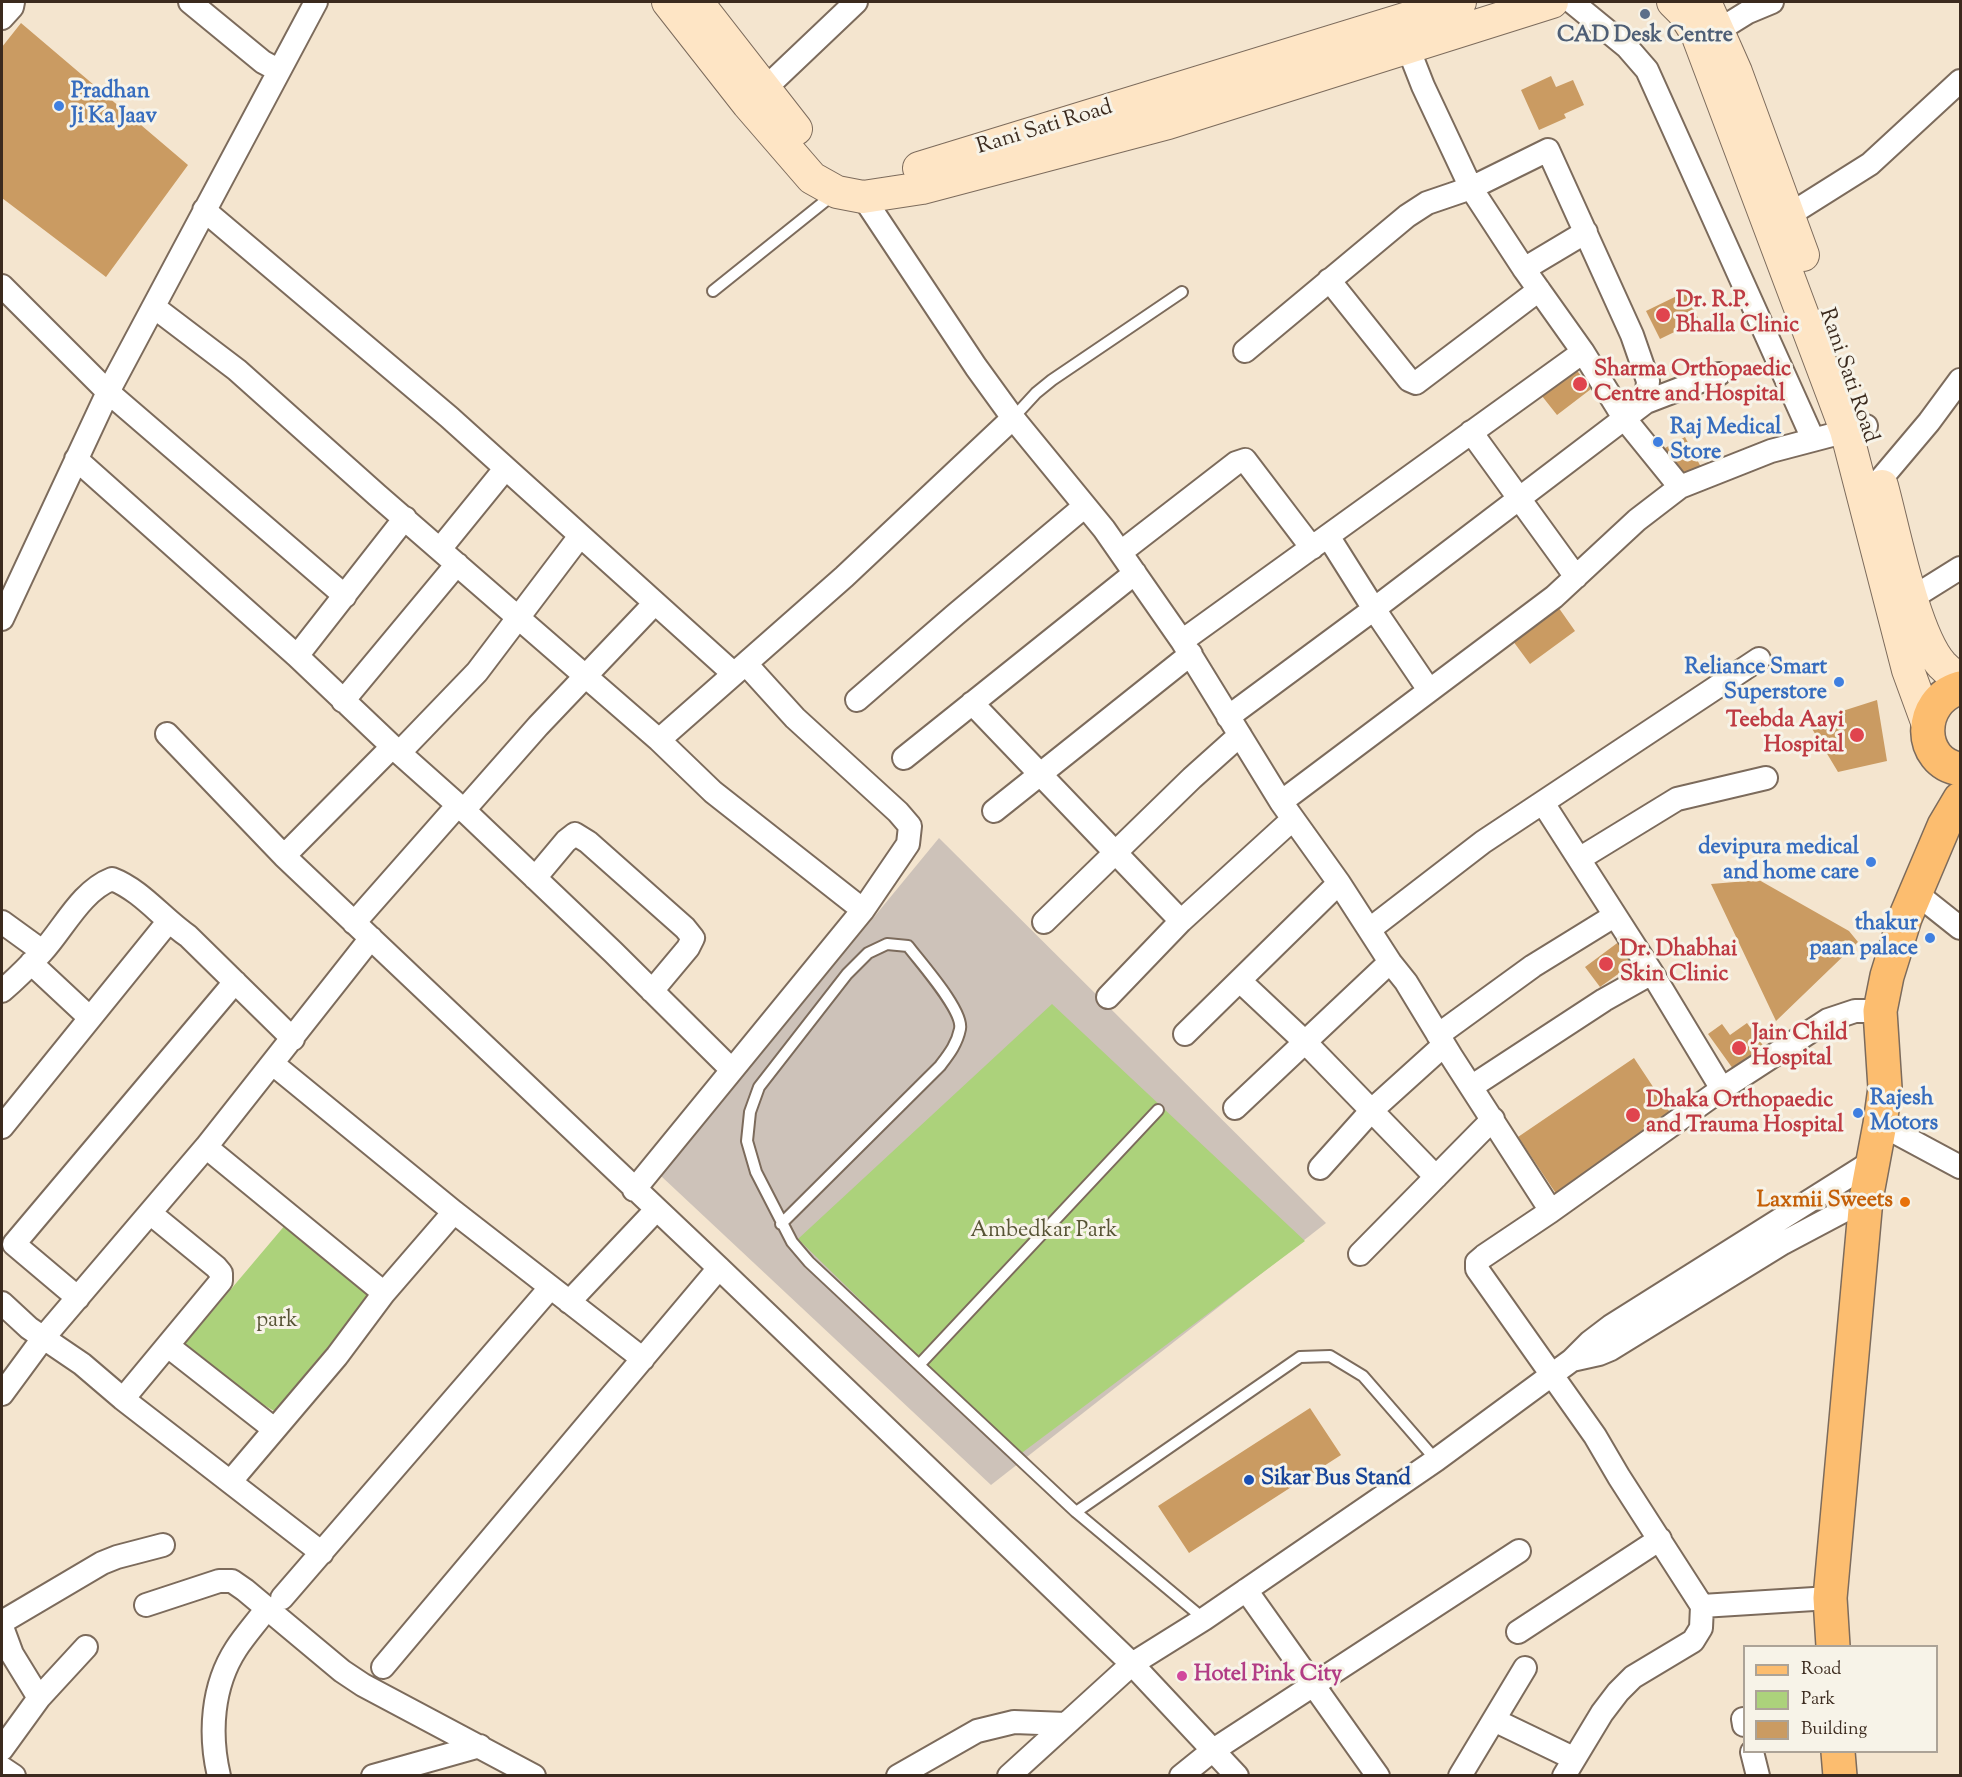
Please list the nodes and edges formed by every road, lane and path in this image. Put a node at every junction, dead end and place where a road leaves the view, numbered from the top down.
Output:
1 (13, 2) edge
2 (190, 2) edge
3 (316, 2) edge
4 (668, 2) edge
5 (697, 2) edge
6 (855, 2) edge
7 (1461, 2) edge
8 (1552, 2) edge
9 (1572, 2) edge
10 (1673, 2) edge
11 (1705, 2) edge
12 (1772, 2) edge
13 (2, 18) edge
14 (1719, 30) junction
15 (1402, 33) junction
16 (278, 70) junction
17 (1960, 81) edge
18 (756, 97) junction
19 (920, 178) junction
20 (1471, 188) junction
21 (850, 194) junction
22 (204, 210) junction
23 (1789, 215) junction
24 (1586, 232) junction
25 (1524, 269) junction
26 (1329, 280) junction
27 (2, 286) edge
28 (1539, 290) junction
29 (712, 291) dead end
30 (1182, 291) dead end
31 (154, 307) junction
32 (1245, 351) dead end
33 (1583, 352) junction
34 (1719, 374) dead end
35 (1960, 380) edge
36 (108, 392) junction
37 (1646, 402) junction
38 (1013, 418) junction
39 (1624, 418) junction
40 (1856, 428) junction
41 (1471, 432) junction
42 (1813, 439) junction
43 (76, 459) junction
44 (505, 469) junction
45 (1880, 480) junction
46 (1680, 487) junction
47 (1519, 498) junction
48 (1085, 506) junction
49 (405, 518) junction
50 (580, 536) junction
51 (1320, 542) junction
52 (1120, 552) junction
53 (448, 556) junction
54 (1960, 568) edge
55 (1135, 573) junction
56 (1576, 577) junction
57 (345, 596) junction
58 (1912, 598) junction
59 (655, 603) junction
60 (1374, 609) junction
61 (518, 618) junction
62 (2, 620) edge
63 (1187, 648) junction
64 (297, 657) junction
65 (1759, 659) dead end
66 (740, 669) junction
67 (585, 676) junction
68 (1960, 679) edge
69 (1960, 688) edge
70 (1430, 690) junction
71 (857, 700) dead end
72 (343, 701) junction
73 (972, 702) junction
74 (1927, 722) junction
75 (1234, 726) junction
76 (168, 734) dead end
77 (659, 741) junction
78 (395, 750) junction
79 (904, 758) dead end
80 (1949, 763) edge
81 (1039, 775) junction
82 (1766, 778) dead end
83 (1960, 799) edge
84 (1543, 803) junction
85 (461, 807) junction
86 (994, 811) dead end
87 (1287, 811) junction
88 (1944, 826) junction
89 (1114, 852) junction
90 (284, 856) junction
91 (1580, 859) junction
92 (535, 878) junction
93 (1339, 883) junction
94 (1916, 893) junction
95 (863, 910) junction
96 (1614, 916) junction
97 (1181, 921) junction
98 (2, 922) edge
99 (168, 922) junction
100 (1044, 922) dead end
101 (354, 923) junction
102 (1960, 928) edge
103 (1370, 929) junction
104 (371, 938) junction
105 (37, 957) junction
106 (1390, 962) junction
107 (1652, 973) junction
108 (1240, 981) junction
109 (235, 982) junction
110 (652, 991) junction
111 (2, 992) edge
112 (1108, 997) dead end
113 (1880, 1011) junction
114 (90, 1018) junction
115 (1185, 1034) dead end
116 (293, 1039) junction
117 (1441, 1040) junction
118 (1305, 1042) junction
119 (273, 1064) junction
120 (731, 1069) junction
121 (1471, 1087) junction
122 (1722, 1089) junction
123 (1234, 1108) dead end
124 (1158, 1110) dead end
125 (1372, 1110) junction
126 (1493, 1119) junction
127 (1880, 1124) junction
128 (2, 1127) edge
129 (206, 1147) junction
130 (1872, 1161) junction
131 (1960, 1167) edge
132 (1320, 1168) dead end
133 (1436, 1177) junction
134 (634, 1190) junction
135 (1866, 1199) junction
136 (656, 1210) junction
137 (1551, 1211) junction
138 (454, 1212) junction
139 (150, 1213) junction
140 (782, 1224) junction
141 (1360, 1254) dead end
142 (719, 1268) junction
143 (550, 1288) junction
144 (384, 1293) junction
145 (78, 1298) junction
146 (569, 1302) junction
147 (2, 1303) edge
148 (44, 1337) junction
149 (168, 1346) junction
150 (643, 1359) junction
151 (1572, 1360) junction
152 (919, 1365) junction
153 (1551, 1375) junction
154 (2, 1394) edge
155 (123, 1399) junction
156 (274, 1429) junction
157 (1436, 1460) junction
158 (231, 1481) junction
159 (1076, 1512) junction
160 (1660, 1539) junction
161 (163, 1545) dead end
162 (1519, 1551) dead end
163 (322, 1552) junction
164 (1246, 1590) junction
165 (1830, 1598) junction
166 (275, 1603) junction
167 (146, 1605) dead end
168 (1702, 1606) junction
169 (1204, 1619) junction
170 (2, 1622) edge
171 (2, 1627) edge
172 (1518, 1632) dead end
173 (1833, 1645) edge
174 (86, 1647) dead end
175 (1132, 1664) junction
176 (383, 1667) dead end
177 (1525, 1668) dead end
178 (1315, 1685) junction
179 (39, 1698) junction
180 (1494, 1720) junction
181 (1066, 1724) junction
182 (480, 1746) junction
183 (2, 1749) edge
184 (1212, 1751) junction
185 (1752, 1753) edge
186 (1838, 1753) edge
187 (1568, 1767) edge
188 (2, 1768) edge
189 (14, 1776) edge
190 (219, 1776) edge
191 (373, 1776) edge
192 (534, 1776) edge
193 (898, 1776) edge
194 (1009, 1776) edge
195 (1181, 1776) edge
196 (1237, 1776) edge
197 (1377, 1776) edge
198 (1460, 1776) edge
199 (1758, 1776) edge
200 (1840, 1776) edge

1 - 13 street
2 - 16 street
3 - 16 street
4 - 18 street
5 - 18 street
6 - 18 street
7 - 15 street
8 - 15 street
9 - 42 street
10 - 40 street
11 - 14 street, Rani Sati Road
12 - 14 street
14 - 23 street, Rani Sati Road
15 - 19 street
15 - 20 street
16 - 22 street
17 - 23 street
18 - 19 street
18 - 21 street
19 - 21 street
20 - 24 street
20 - 25 street
20 - 26 street
21 - 29 lane
21 - 38 street
22 - 31 street
22 - 44 street
23 - 40 street, Rani Sati Road
24 - 25 street
24 - 37 street
25 - 28 street
26 - 28 street
26 - 32 street
27 - 36 street
28 - 33 street
30 - 38 lane
31 - 36 street
31 - 49 street
33 - 39 street
33 - 41 street
34 - 37 street
35 - 45 street
36 - 43 street
36 - 57 street
37 - 39 street
38 - 48 street
38 - 66 street
39 - 46 street
39 - 47 street
40 - 42 street
40 - 45 street, Rani Sati Road
40 - 74 street
41 - 47 street
41 - 51 street
42 - 46 street
43 - 62 street
43 - 64 street
44 - 50 street
44 - 53 street
45 - 58 street, Rani Sati Road
46 - 56 street
47 - 56 street
47 - 60 street
48 - 52 street
48 - 71 street
49 - 53 street
49 - 57 street
50 - 59 street
50 - 61 street
51 - 52 street
51 - 60 street
51 - 63 street
52 - 55 street
53 - 61 street
53 - 72 street
54 - 58 street
55 - 63 street
55 - 73 street
56 - 70 street
57 - 64 street
58 - 68 street, Rani Sati Road
59 - 66 street
59 - 67 street
60 - 70 street
60 - 75 street
61 - 67 street
61 - 78 street
63 - 75 street
63 - 81 street
64 - 72 street
65 - 84 street
66 - 77 street
66 - 95 street
67 - 77 street
67 - 85 street
69 - 74 main road
70 - 87 street
72 - 78 street
73 - 79 street
73 - 81 street
74 - 80 main road
75 - 87 street
75 - 89 street
76 - 90 street
77 - 95 street
78 - 85 street
78 - 90 street
80 - 88 main road
81 - 86 street
81 - 89 street
82 - 91 street
83 - 88 main road
84 - 91 street
84 - 103 street
85 - 92 street
85 - 101 street
87 - 93 street
87 - 97 street
88 - 94 main road
89 - 97 street
89 - 100 street
90 - 101 street
91 - 96 street
92 - 110 street
92 - 110 street
93 - 103 street
93 - 108 street
94 - 102 street
94 - 113 main road
95 - 120 street
96 - 107 street
96 - 117 street
97 - 112 street
98 - 105 street
99 - 105 street
99 - 109 street
99 - 114 street
101 - 104 street
103 - 106 street
104 - 116 street
104 - 134 street
105 - 111 street
105 - 114 street
106 - 117 street
106 - 118 street
107 - 121 street
107 - 122 street
108 - 115 street
108 - 118 street
109 - 116 street
109 - 145 street
110 - 120 street
113 - 122 street
113 - 127 main road
114 - 128 street
116 - 119 street
117 - 121 street
117 - 125 street
118 - 123 street
118 - 125 street
119 - 129 street
119 - 138 street
120 - 134 street
121 - 126 street
122 - 137 street
124 - 152 lane
125 - 132 street
125 - 133 street
126 - 133 street
126 - 137 street
127 - 130 main road
127 - 131 street
129 - 139 street
129 - 144 street
130 - 135 main road
130 - 151 street
133 - 141 street
134 - 136 street
135 - 151 street
135 - 165 main road
136 - 142 street
136 - 146 street
137 - 153 street
138 - 143 street
138 - 144 street
139 - 145 street
139 - 149 street
140 - 140 lane
140 - 152 lane
142 - 150 street
142 - 175 street
143 - 146 street
143 - 163 street
144 - 156 street
145 - 148 street
146 - 150 street
147 - 148 street
148 - 154 street
148 - 155 street
149 - 155 street
149 - 156 street
150 - 176 street
151 - 153 street
152 - 159 lane
153 - 157 street
153 - 160 street
155 - 158 street
156 - 158 street
157 - 159 lane
157 - 164 street
158 - 163 street
159 - 169 lane
160 - 168 street
160 - 172 street
161 - 170 street
162 - 178 street
163 - 166 street
164 - 169 street
164 - 178 street
165 - 168 street
165 - 173 main road
166 - 167 street
166 - 182 street
166 - 190 street
168 - 187 street
169 - 175 street
171 - 179 street
174 - 179 street
175 - 181 street
175 - 184 street
177 - 180 street
178 - 184 street
178 - 197 street
179 - 183 street
180 - 187 street
180 - 198 street
181 - 193 street
181 - 194 street
182 - 191 street
182 - 192 street
184 - 195 street
184 - 196 street
185 - 199 street
186 - 200 main road
188 - 189 street

